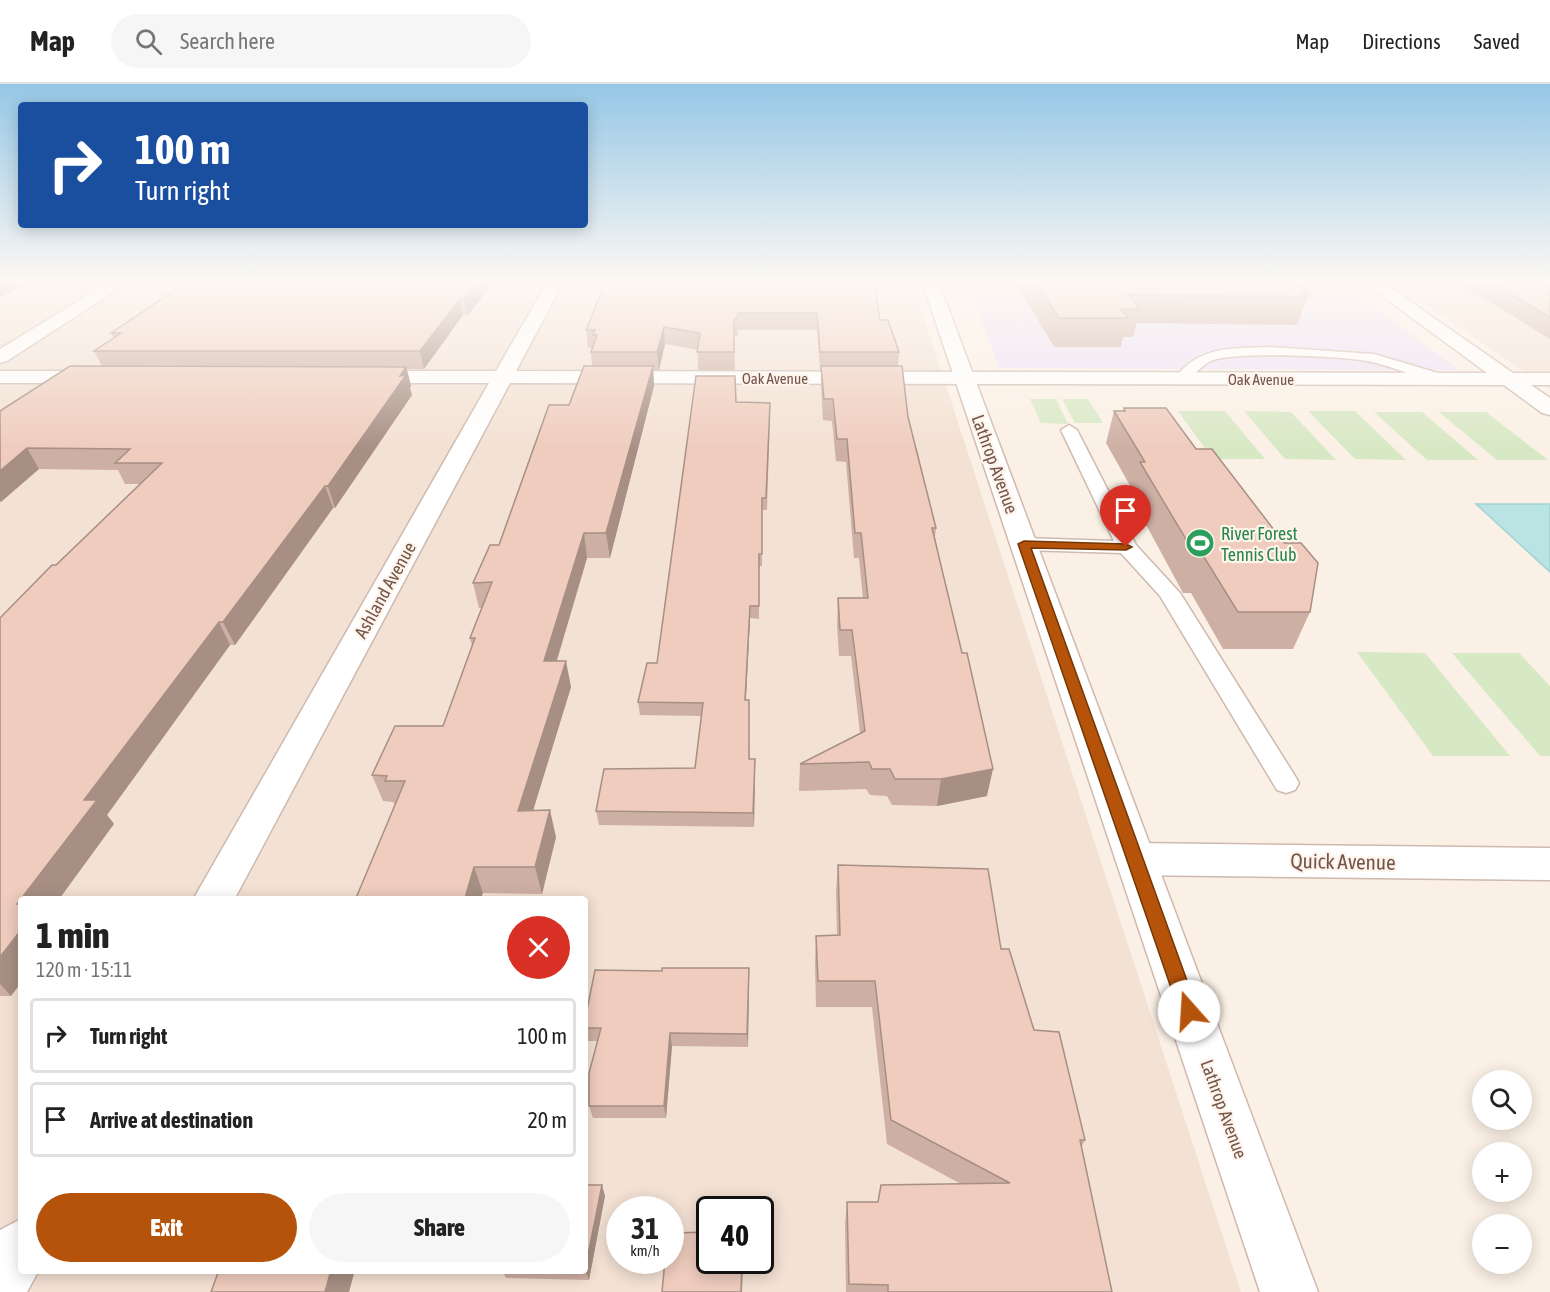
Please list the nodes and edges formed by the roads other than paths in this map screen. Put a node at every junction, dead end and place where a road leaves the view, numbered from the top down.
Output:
1 (32, 337) edge
2 (524, 337) edge
3 (950, 337) edge
4 (1450, 337) edge
5 (0, 357) edge
6 (0, 377) edge
7 (120, 377) edge
8 (347, 377) edge
9 (502, 377) junction
10 (965, 378) junction
11 (1509, 379) junction
12 (1550, 379) edge
13 (1550, 408) edge
14 (1069, 430) dead end
15 (1024, 544) junction
16 (1126, 547) junction
17 (1286, 783) dead end
18 (1135, 859) junction
19 (1550, 864) edge
20 (215, 896) edge
21 (18, 1251) edge
22 (0, 1284) edge
23 (1289, 1292) edge

1 - 5 street
2 - 9 street, Ashland Avenue
3 - 10 street, Lathrop Avenue
4 - 11 street
6 - 7 street
8 - 9 street, Oak Avenue
9 - 10 street, Oak Avenue
9 - 20 street, Ashland Avenue
10 - 11 street, Oak Avenue
10 - 15 street, Lathrop Avenue
11 - 12 street, Oak Avenue
11 - 13 street
14 - 16 lane
15 - 16 lane
15 - 18 street, Lathrop Avenue
16 - 17 lane
18 - 19 street, Quick Avenue
18 - 23 street, Lathrop Avenue
21 - 22 street

